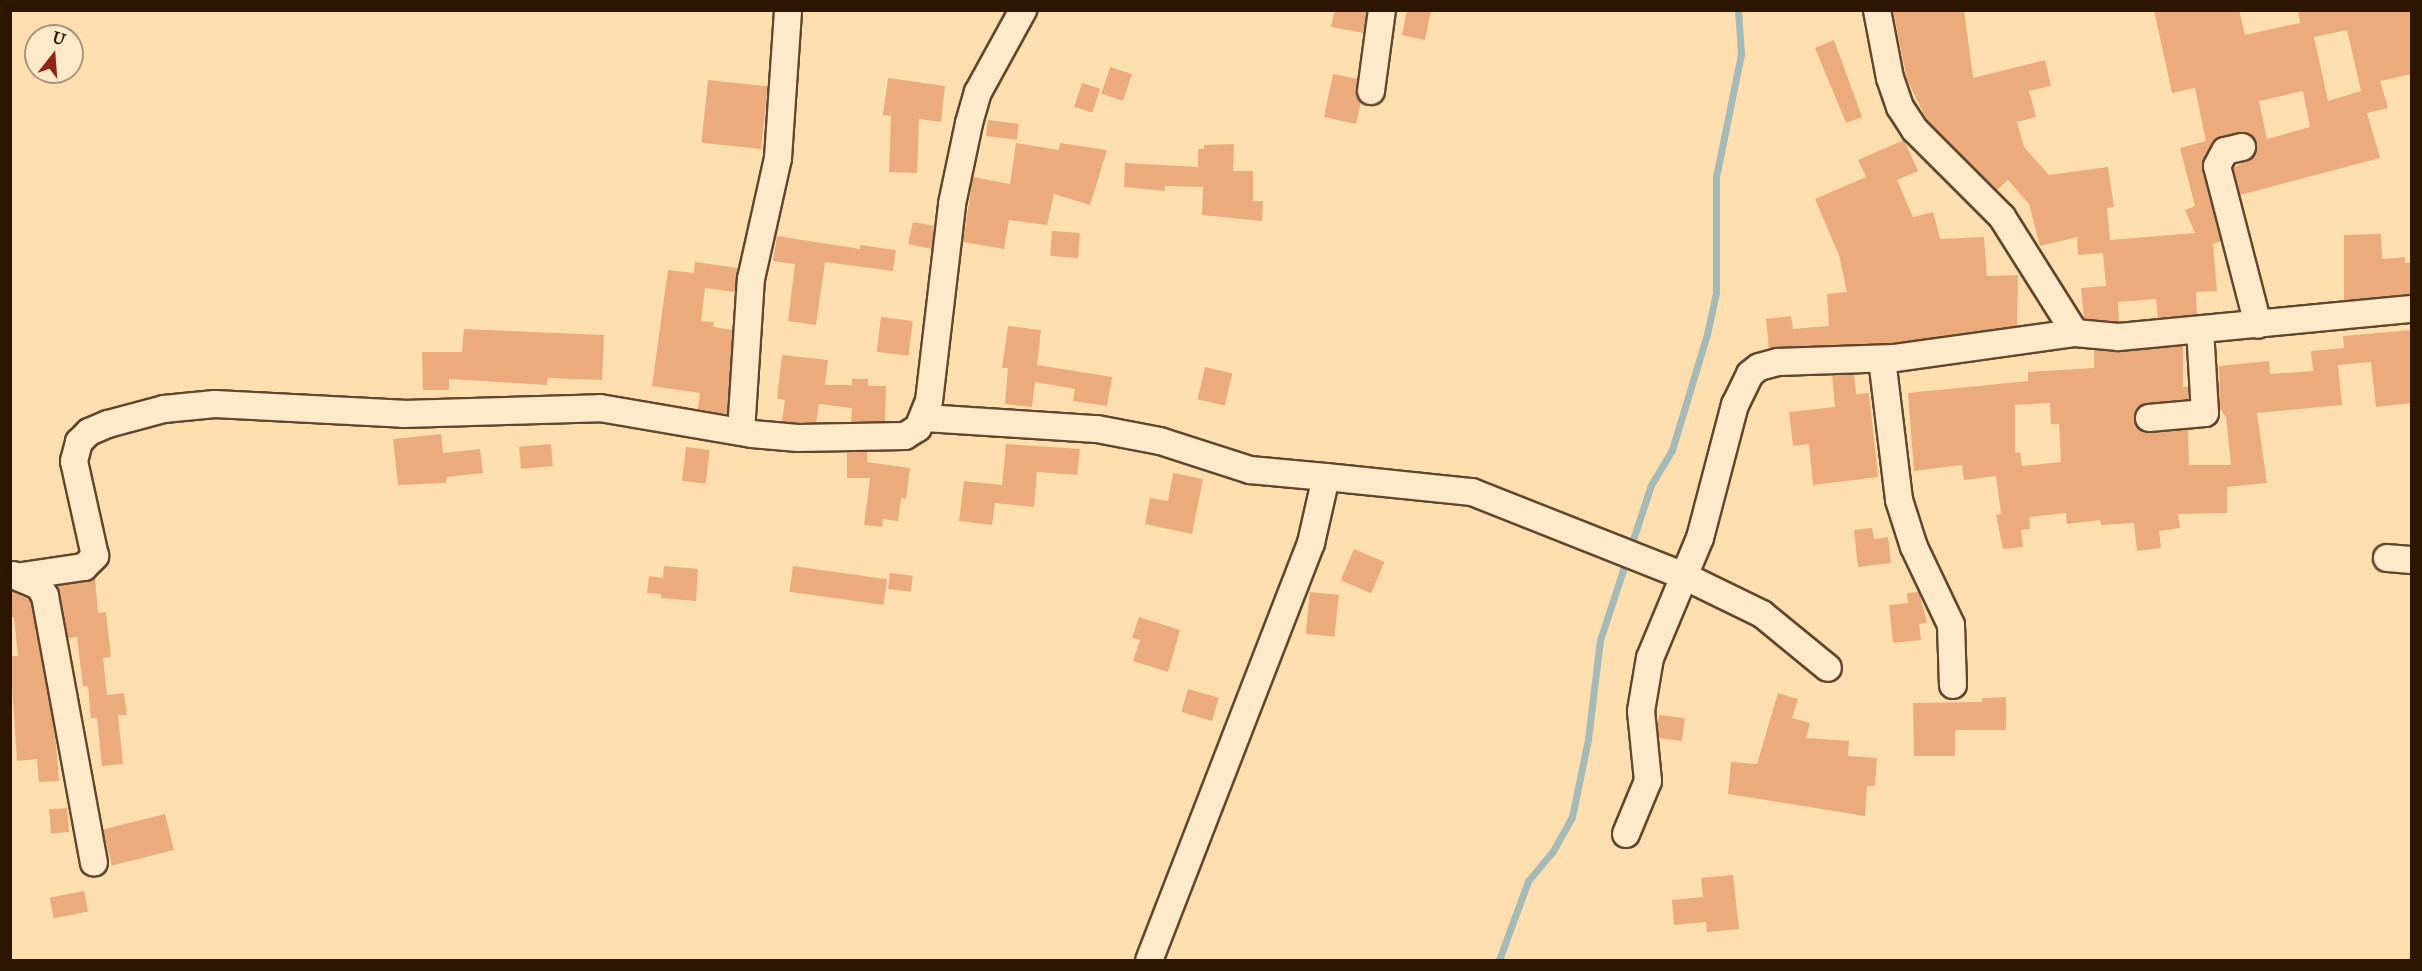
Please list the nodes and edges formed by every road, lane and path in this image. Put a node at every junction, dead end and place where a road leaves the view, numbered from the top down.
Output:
1 (788, 10) edge
2 (1023, 10) edge
3 (1382, 10) edge
4 (1877, 10) edge
5 (1371, 91) dead end
6 (2242, 147) dead end
7 (2412, 309) edge
8 (2258, 325) junction
9 (2200, 330) junction
10 (2075, 333) junction
11 (1882, 359) junction
12 (925, 418) junction
13 (2149, 418) dead end
14 (741, 432) junction
15 (1326, 477) junction
16 (1682, 575) junction
17 (16, 576) edge
18 (1828, 668) dead end
19 (1953, 685) dead end
20 (1626, 834) dead end
21 (94, 863) dead end
22 (1149, 960) edge

1 - 14 street
2 - 12 street
3 - 5 street
4 - 10 street
6 - 8 street
7 - 8 street
8 - 9 street
9 - 10 street
9 - 13 street
10 - 11 street
11 - 16 street
11 - 19 street
12 - 14 street
12 - 15 street
14 - 17 street
15 - 16 street
15 - 22 street
16 - 18 street
16 - 20 street
17 - 21 street

